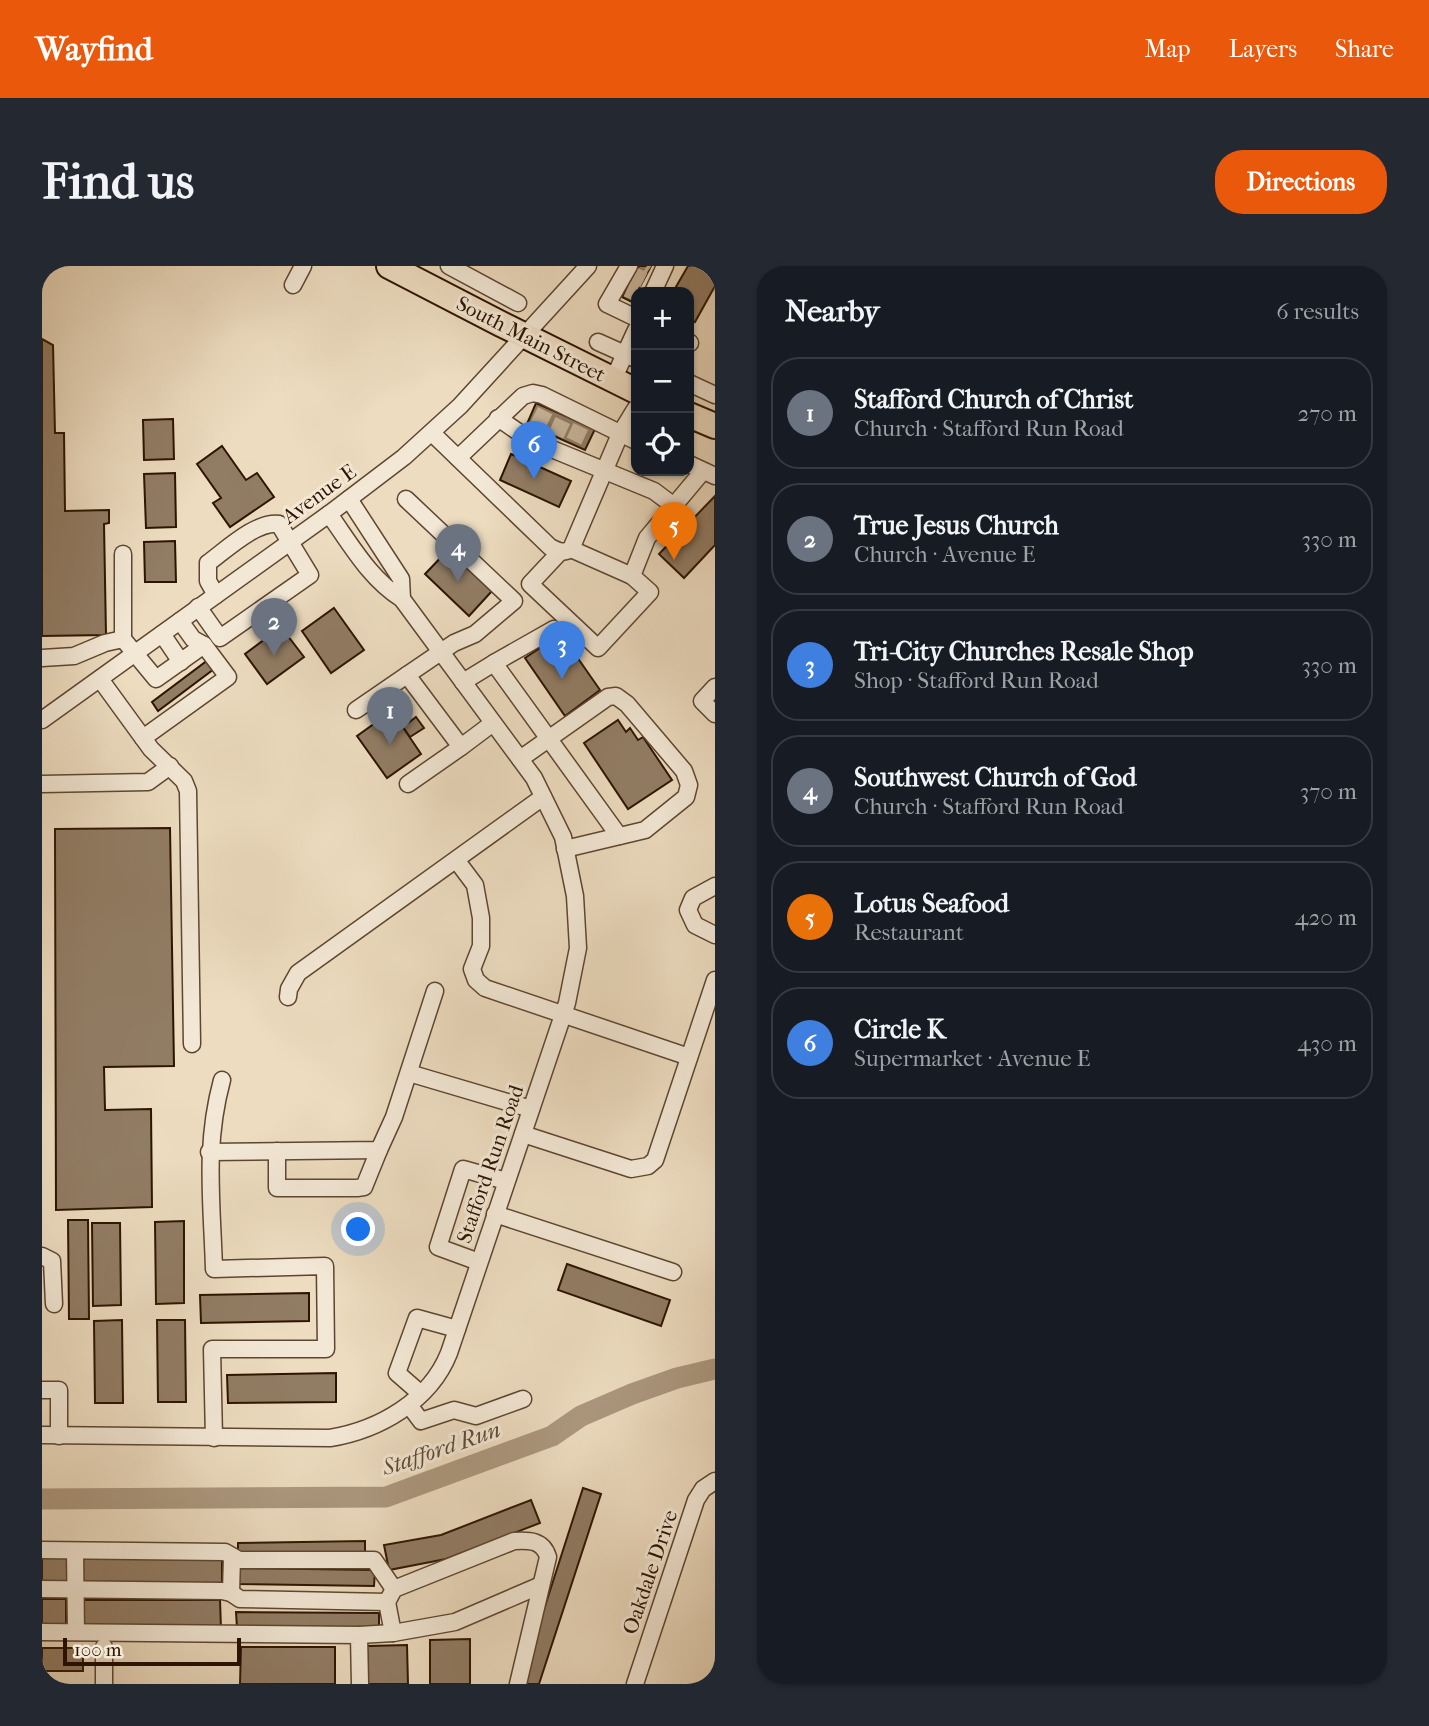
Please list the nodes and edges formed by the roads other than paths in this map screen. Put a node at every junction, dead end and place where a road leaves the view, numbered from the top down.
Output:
1 (303, 266) edge
2 (389, 266) edge
3 (449, 266) edge
4 (579, 269) edge
5 (468, 276) junction
6 (642, 277) edge
7 (293, 285) dead end
8 (455, 300) junction
9 (519, 303) dead end
10 (631, 316) edge
11 (524, 336) junction
12 (598, 342) dead end
13 (630, 357) edge
14 (612, 380) junction
15 (694, 385) edge
16 (631, 389) edge
17 (715, 395) edge
18 (633, 413) edge
19 (694, 417) edge
20 (498, 418) junction
21 (538, 425) tunnel mouth
22 (715, 426) edge
23 (432, 433) junction
24 (620, 434) junction
25 (631, 439) edge
26 (530, 440) junction
27 (458, 458) junction
28 (702, 470) edge
29 (604, 471) junction
30 (349, 499) junction
31 (406, 499) dead end
32 (674, 506) junction
33 (329, 514) junction
34 (289, 542) junction
35 (566, 551) junction
36 (123, 554) dead end
37 (632, 576) junction
38 (216, 595) junction
39 (402, 599) junction
40 (198, 607) junction
41 (180, 621) junction
42 (554, 629) dead end
43 (162, 634) junction
44 (123, 639) junction
45 (204, 645) junction
46 (441, 652) junction
47 (136, 653) junction
48 (42, 658) edge
49 (181, 662) junction
50 (495, 663) junction
51 (407, 675) junction
52 (100, 678) junction
53 (463, 682) junction
54 (715, 687) edge
55 (356, 710) dead end
56 (715, 714) edge
57 (42, 720) edge
58 (493, 723) junction
59 (143, 738) junction
60 (549, 739) junction
61 (461, 747) junction
62 (520, 759) junction
63 (170, 766) junction
64 (42, 784) edge
65 (408, 784) dead end
66 (543, 797) junction
67 (619, 836) junction
68 (565, 849) junction
69 (457, 860) junction
70 (715, 886) edge
71 (715, 934) edge
72 (715, 980) edge
73 (435, 991) dead end
74 (288, 997) dead end
75 (563, 1013) junction
76 (192, 1044) dead end
77 (689, 1057) junction
78 (409, 1073) junction
79 (222, 1080) dead end
80 (531, 1110) junction
81 (523, 1134) junction
82 (379, 1150) junction
83 (277, 1151) junction
84 (209, 1152) junction
85 (506, 1181) junction
86 (495, 1214) junction
87 (42, 1256) edge
88 (479, 1262) junction
89 (673, 1272) dead end
90 (54, 1304) dead end
91 (457, 1329) junction
92 (42, 1391) edge
93 (421, 1394) junction
94 (523, 1399) dead end
95 (408, 1405) junction
96 (42, 1435) edge
97 (59, 1436) junction
98 (214, 1438) junction
99 (715, 1481) edge
100 (42, 1550) edge
101 (75, 1551) junction
102 (232, 1557) junction
103 (541, 1585) junction
104 (42, 1589) edge
105 (76, 1589) junction
106 (231, 1593) junction
107 (390, 1595) junction
108 (42, 1632) edge
109 (76, 1632) junction
110 (393, 1633) junction
111 (359, 1635) junction
112 (104, 1647) dead end
113 (104, 1684) edge
114 (360, 1684) edge
115 (519, 1684) edge
116 (635, 1684) edge

1 - 7 street
2 - 8 highway, South Main Street
3 - 5 street
4 - 11 street, Avenue E
5 - 8 street
5 - 9 street
6 - 10 street
8 - 11 highway, South Main Street
11 - 14 highway, South Main Street
11 - 23 street, Avenue E
12 - 13 street
13 - 14 street
14 - 16 highway, South Main Street
15 - 17 street
18 - 24 street
19 - 22 highway
20 - 24 street
20 - 26 street
20 - 27 street
21 - 26 street
23 - 27 street
23 - 30 street, Avenue E
24 - 25 street
24 - 29 street
26 - 29 street
27 - 35 street
28 - 32 street
29 - 32 street
29 - 35 street
30 - 33 street, Avenue E
30 - 39 street, Stafford Run Road
31 - 46 street
32 - 37 street
33 - 34 street, Avenue E
33 - 39 street, Stafford Run Road
34 - 38 street, Avenue E
34 - 38 street
34 - 40 street
35 - 37 street
35 - 37 street
36 - 44 street
38 - 40 street, Avenue E
39 - 46 street, Stafford Run Road
40 - 41 street, Avenue E
41 - 43 street, Avenue E
41 - 45 street
42 - 50 street
43 - 47 street, Avenue E
43 - 49 street
44 - 47 street
44 - 48 street
45 - 49 street
45 - 59 street
46 - 51 street
46 - 53 street, Stafford Run Road
47 - 49 street
47 - 52 street, Avenue E
50 - 53 street
50 - 60 street
51 - 55 street
51 - 61 street
52 - 57 street, Avenue E
52 - 59 street
53 - 58 street, Stafford Run Road
54 - 56 street
58 - 61 street
58 - 62 street, Stafford Run Road
59 - 63 street
60 - 62 street
60 - 67 street
60 - 67 street
61 - 65 street
62 - 66 street, Stafford Run Road
63 - 64 street
63 - 76 street
66 - 68 street, Stafford Run Road
66 - 69 street
67 - 68 street
68 - 75 street, Stafford Run Road
69 - 74 street
69 - 75 street
70 - 71 street
72 - 77 street
73 - 78 street
75 - 77 street
75 - 80 street, Stafford Run Road
77 - 81 street
78 - 80 street
78 - 82 street
79 - 84 street
80 - 81 street, Stafford Run Road
81 - 85 street, Stafford Run Road
82 - 83 street
82 - 83 street
83 - 84 street
84 - 98 street
85 - 86 street, Stafford Run Road
85 - 88 street
86 - 88 street, Stafford Run Road
86 - 89 street
87 - 90 street
88 - 91 street, Stafford Run Road
91 - 93 street, Stafford Run Road
91 - 93 street
92 - 97 street
93 - 95 street, Stafford Run Road
94 - 95 street
95 - 98 street, Stafford Run Road
96 - 97 street, Stafford Run Road
97 - 98 street, Stafford Run Road
99 - 116 street, Oakdale Drive
100 - 101 street
101 - 102 street
101 - 105 street
102 - 106 street
102 - 107 street
103 - 107 street
103 - 110 street
103 - 115 street
104 - 105 street
105 - 106 street
105 - 109 street
106 - 107 street
107 - 110 street
108 - 109 street
109 - 111 street
110 - 111 street
111 - 114 street
112 - 113 street

